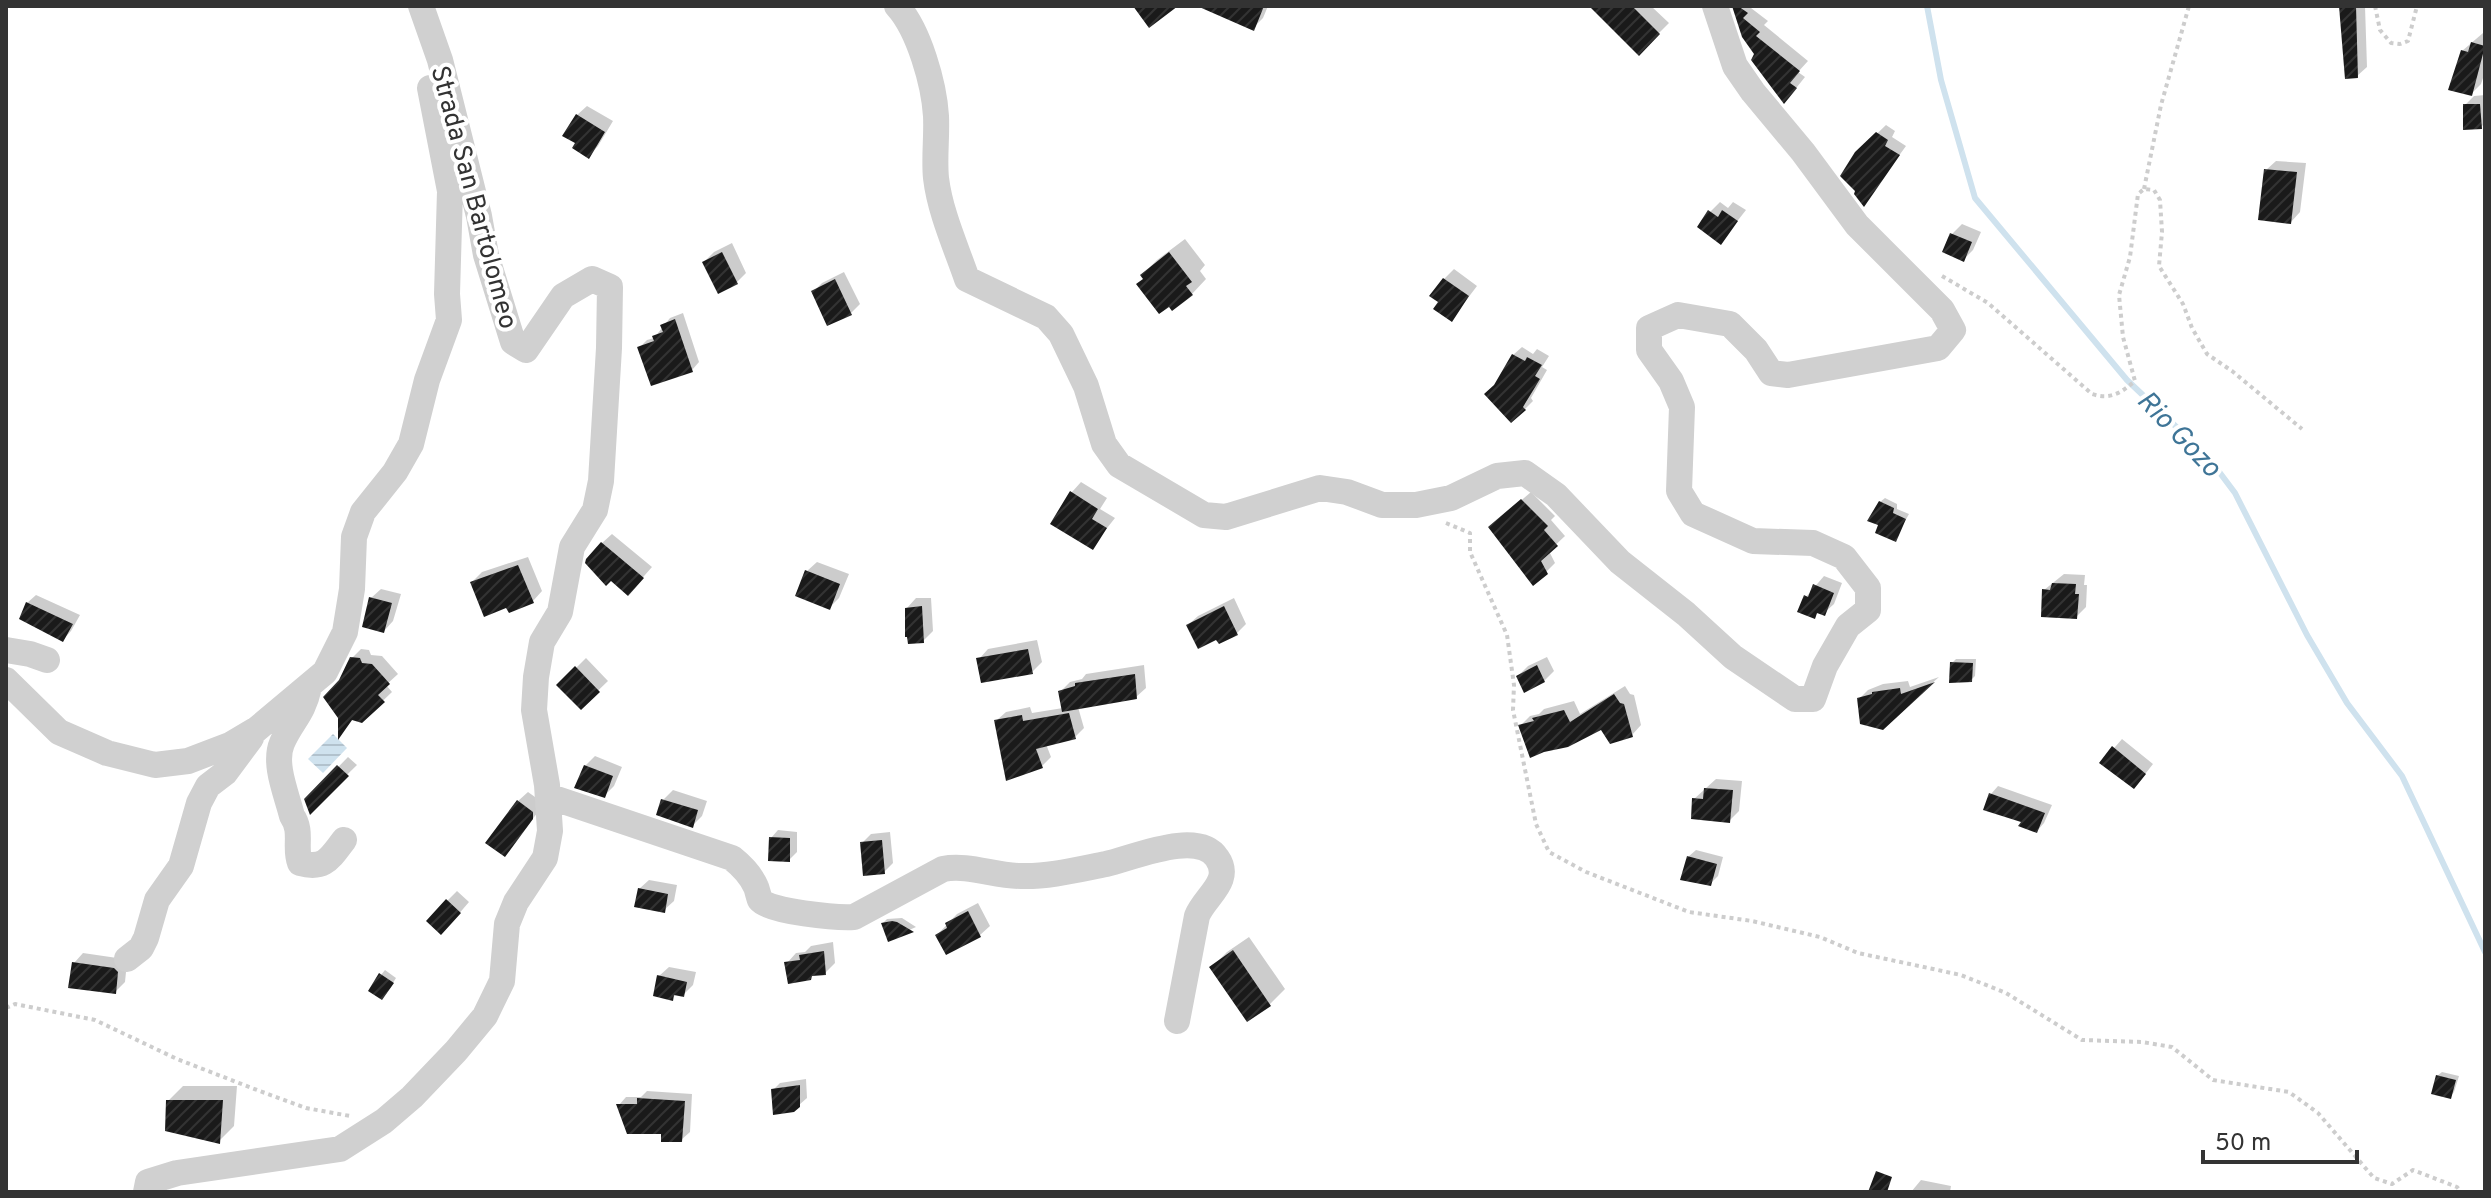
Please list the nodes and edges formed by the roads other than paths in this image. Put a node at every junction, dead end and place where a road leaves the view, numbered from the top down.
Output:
1 (897, 6) edge
2 (1715, 6) edge
3 (423, 10) edge
4 (6, 650) edge
5 (47, 660) dead end
6 (6, 680) edge
7 (309, 687) junction
8 (257, 729) junction
9 (548, 796) junction
10 (344, 840) dead end
11 (127, 959) dead end
12 (1177, 1021) dead end
13 (146, 1192) edge

1 - 2 street
3 - 7 street
3 - 9 street, Strada San Bartolomeo
4 - 5 street
6 - 8 street
7 - 8 street
7 - 10 street
8 - 11 street
9 - 12 street
9 - 13 street, Strada San Bartolomeo

